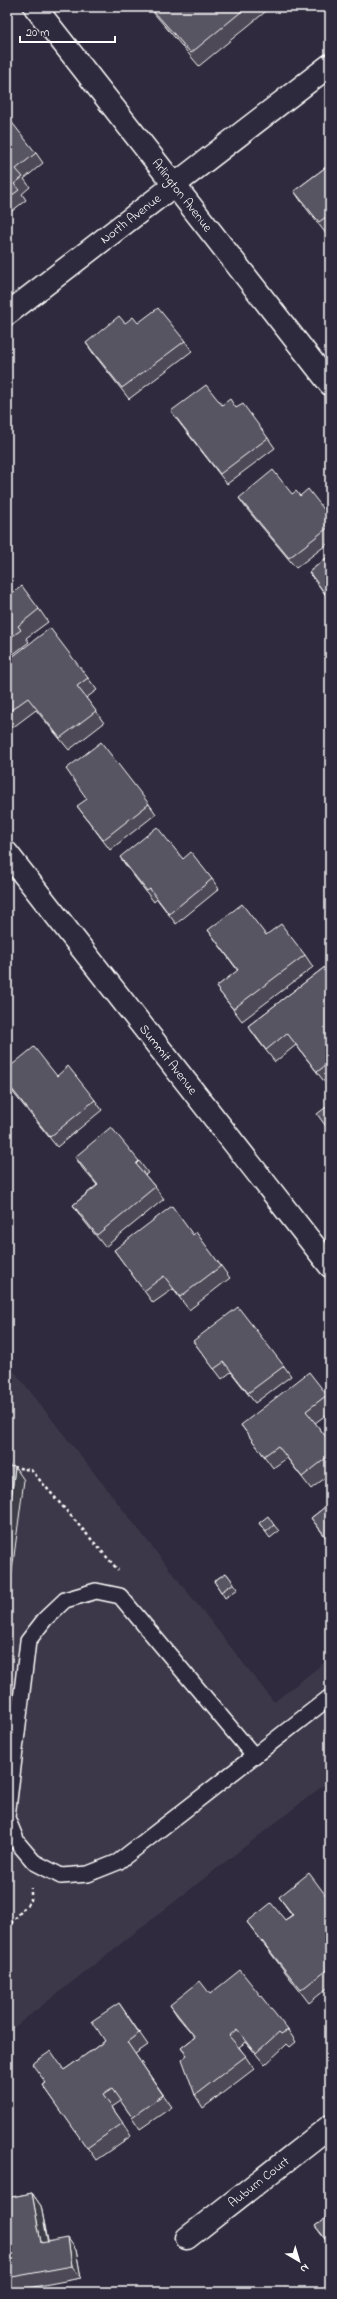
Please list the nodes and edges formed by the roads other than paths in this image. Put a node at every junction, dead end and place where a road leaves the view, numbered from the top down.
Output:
1 (35, 7) edge
2 (330, 65) edge
3 (174, 185) junction
4 (7, 314) edge
5 (330, 384) edge
6 (7, 853) edge
7 (330, 1266) edge
8 (330, 1697) edge
9 (254, 1756) junction
10 (7, 1818) edge
11 (330, 2126) edge
12 (187, 2238) dead end

1 - 3 street, Arlington Avenue
2 - 3 street, North Avenue
3 - 4 street, North Avenue
3 - 5 street, Arlington Avenue
6 - 7 street, Summit Avenue
8 - 9 lane
9 - 10 lane
9 - 10 lane
11 - 12 street, Auburn Court

